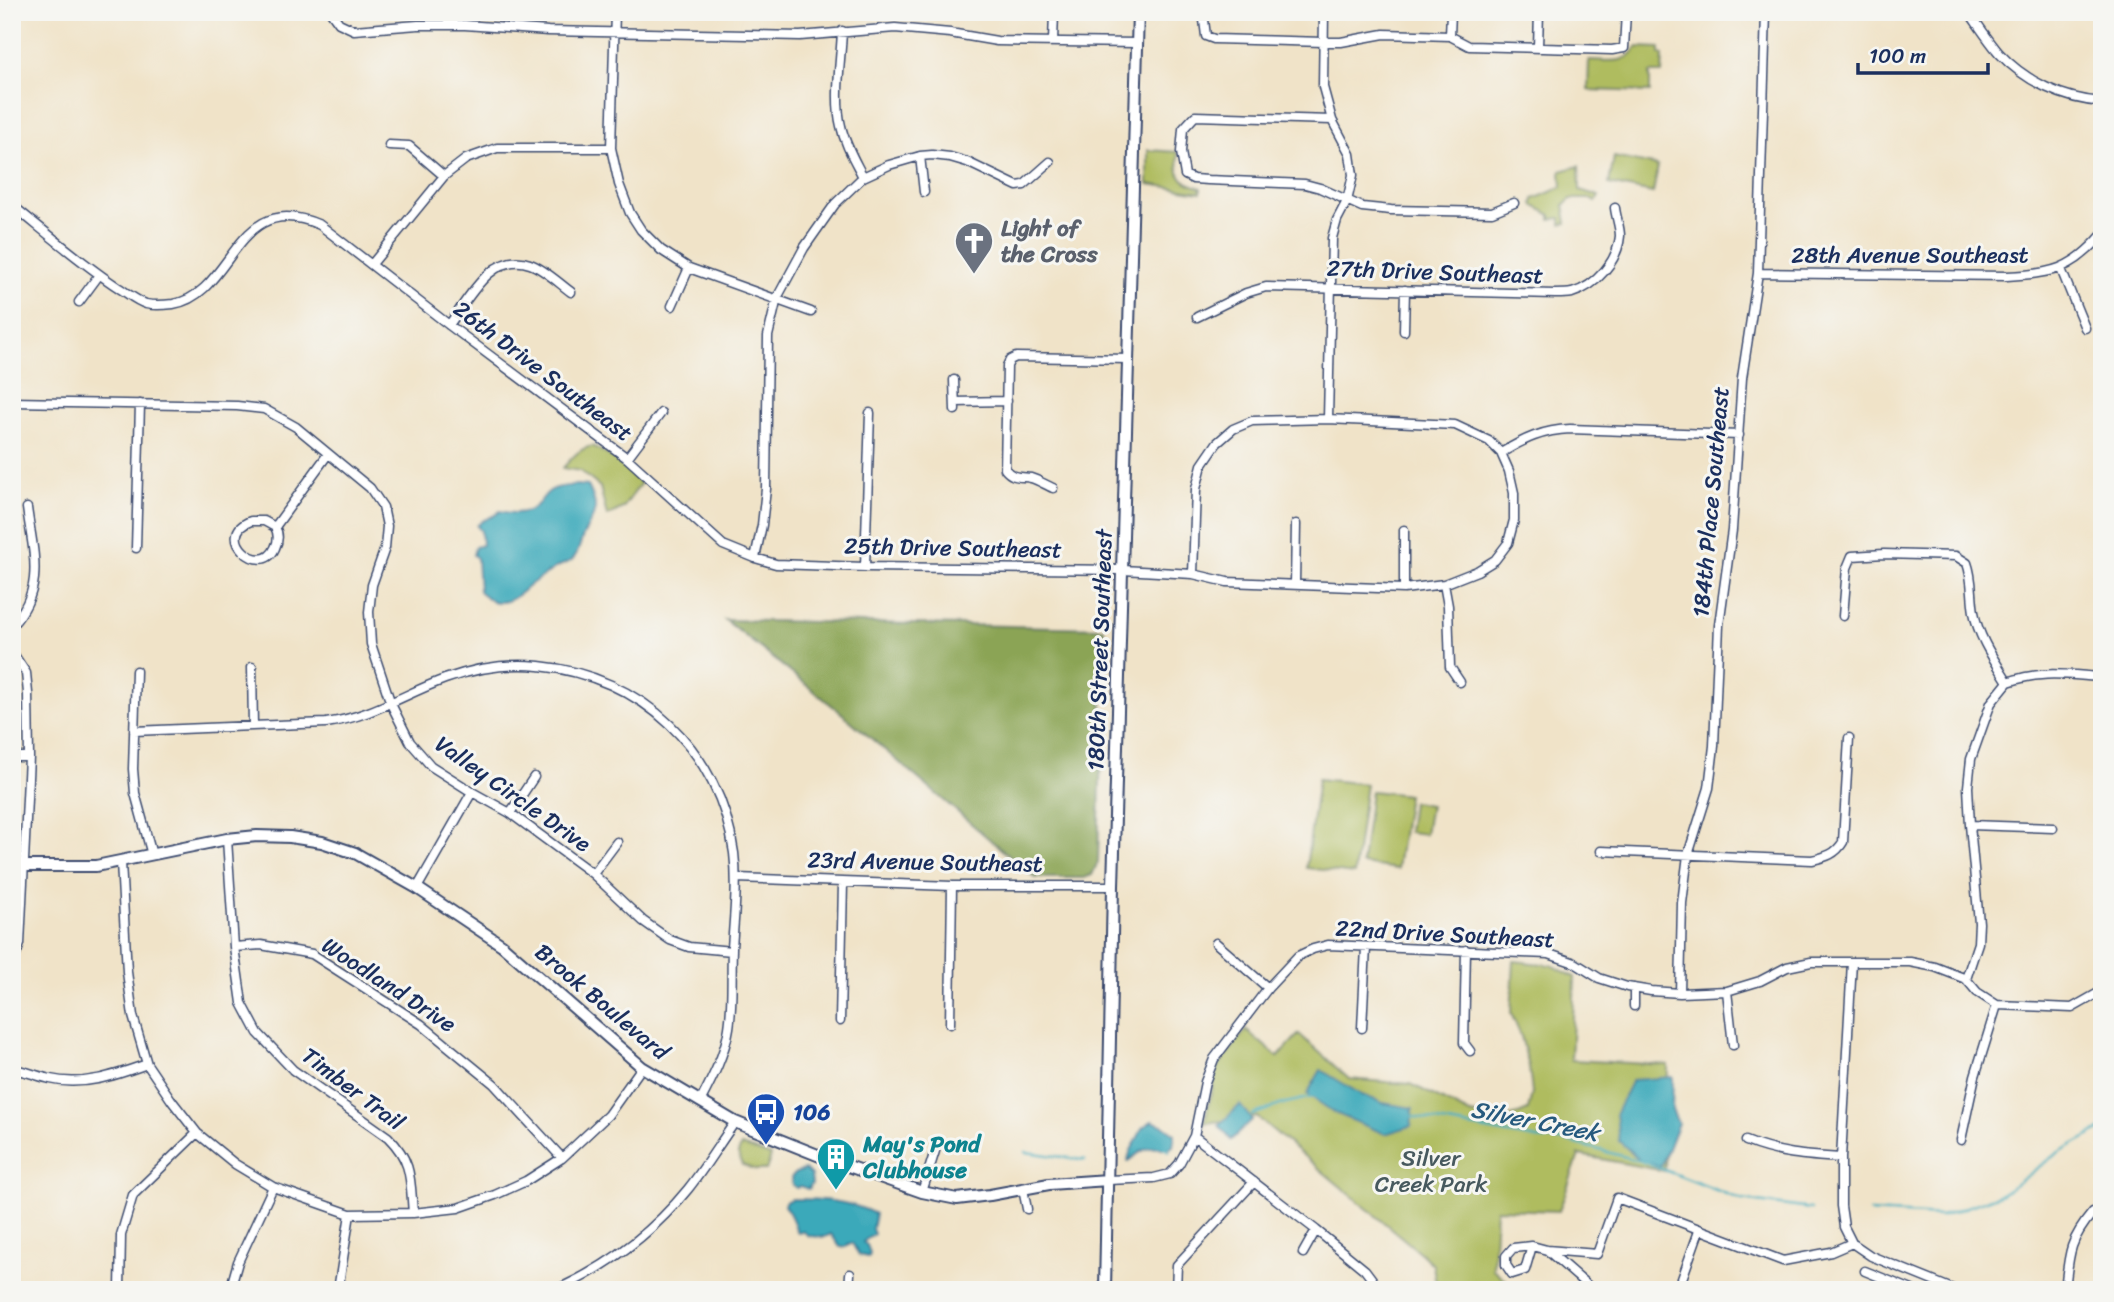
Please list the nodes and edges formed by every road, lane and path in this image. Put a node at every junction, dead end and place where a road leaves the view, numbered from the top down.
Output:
1 (331, 12) edge
2 (615, 12) edge
3 (1054, 12) edge
4 (1138, 12) edge
5 (1203, 12) edge
6 (1324, 12) edge
7 (1451, 12) edge
8 (1539, 12) edge
9 (1626, 12) edge
10 (1766, 12) edge
11 (1969, 12) edge
12 (842, 31) junction
13 (614, 33) junction
14 (1450, 36) junction
15 (1054, 42) junction
16 (1324, 42) junction
17 (1137, 43) junction
18 (1538, 47) junction
19 (2102, 102) edge
20 (1332, 120) junction
21 (390, 145) dead end
22 (611, 148) junction
23 (920, 156) junction
24 (1050, 162) dead end
25 (444, 176) junction
26 (863, 177) junction
27 (924, 192) dead end
28 (1347, 201) junction
29 (1514, 203) dead end
30 (12, 205) edge
31 (1615, 208) dead end
32 (2102, 235) edge
33 (372, 264) junction
34 (690, 268) junction
35 (2061, 269) junction
36 (1759, 273) junction
37 (99, 275) junction
38 (1331, 288) junction
39 (1405, 290) junction
40 (571, 292) dead end
41 (776, 299) junction
42 (79, 302) dead end
43 (672, 306) dead end
44 (811, 312) dead end
45 (1197, 317) dead end
46 (449, 325) junction
47 (2085, 328) dead end
48 (1404, 331) dead end
49 (1129, 359) junction
50 (954, 380) dead end
51 (1007, 401) junction
52 (12, 402) edge
53 (140, 404) junction
54 (661, 413) dead end
55 (870, 413) dead end
56 (1328, 419) junction
57 (1739, 435) junction
58 (1501, 453) junction
59 (328, 454) junction
60 (627, 458) junction
61 (1053, 488) dead end
62 (27, 508) dead end
63 (1296, 524) dead end
64 (275, 527) junction
65 (1404, 530) dead end
66 (136, 548) dead end
67 (754, 558) junction
68 (865, 567) junction
69 (1124, 570) junction
70 (1193, 574) junction
71 (1295, 584) junction
72 (1444, 584) junction
73 (1404, 589) junction
74 (1843, 616) dead end
75 (12, 625) edge
76 (12, 652) edge
77 (252, 667) dead end
78 (136, 671) dead end
79 (2102, 677) edge
80 (1460, 682) dead end
81 (2008, 682) junction
82 (391, 704) junction
83 (253, 726) junction
84 (134, 731) junction
85 (1849, 738) dead end
86 (12, 757) edge
87 (29, 757) junction
88 (534, 777) dead end
89 (472, 792) junction
90 (510, 813) junction
91 (1970, 825) junction
92 (2053, 828) dead end
93 (227, 839) junction
94 (617, 842) dead end
95 (1601, 850) dead end
96 (152, 855) junction
97 (1688, 855) junction
98 (121, 862) junction
99 (12, 866) edge
100 (24, 866) junction
101 (593, 874) junction
102 (736, 878) junction
103 (843, 883) junction
104 (953, 886) junction
105 (1113, 886) junction
106 (417, 888) junction
107 (1216, 943) dead end
108 (234, 947) junction
109 (1366, 947) junction
110 (1465, 950) junction
111 (732, 951) junction
112 (1852, 962) junction
113 (12, 965) edge
114 (1966, 979) junction
115 (1268, 988) junction
116 (1634, 988) junction
117 (1727, 991) junction
118 (1680, 993) junction
119 (2099, 993) edge
120 (1997, 1005) junction
121 (1634, 1006) dead end
122 (840, 1021) dead end
123 (950, 1024) dead end
124 (1362, 1028) dead end
125 (1733, 1045) dead end
126 (1470, 1051) dead end
127 (147, 1063) junction
128 (642, 1067) junction
129 (12, 1069) edge
130 (701, 1102) junction
131 (734, 1122) junction
132 (197, 1133) junction
133 (1194, 1136) junction
134 (1961, 1140) dead end
135 (1746, 1141) dead end
136 (935, 1151) dead end
137 (562, 1158) junction
138 (1841, 1158) junction
139 (1108, 1180) junction
140 (1254, 1182) junction
141 (273, 1187) junction
142 (1023, 1189) junction
143 (922, 1192) junction
144 (1027, 1209) dead end
145 (2102, 1211) edge
146 (413, 1213) junction
147 (351, 1214) junction
148 (1316, 1230) junction
149 (1699, 1231) junction
150 (1852, 1243) junction
151 (1532, 1247) dead end
152 (1548, 1250) junction
153 (1303, 1252) dead end
154 (1907, 1270) junction
155 (1864, 1271) dead end
156 (850, 1274) dead end
157 (1587, 1285) dead end
158 (1900, 1285) junction
159 (120, 1290) edge
160 (230, 1290) edge
161 (338, 1290) edge
162 (556, 1290) edge
163 (849, 1290) edge
164 (1105, 1290) edge
165 (1176, 1290) edge
166 (1380, 1290) edge
167 (1678, 1290) edge
168 (1912, 1290) edge
169 (1955, 1290) edge
170 (2065, 1290) edge

1 - 13 street
2 - 13 street
3 - 15 street
4 - 17 street, 180th Street Southeast
5 - 16 street
6 - 16 street
7 - 14 street
8 - 18 street
9 - 18 street
10 - 36 street, 184th Place Southeast
11 - 19 street
12 - 13 street
12 - 15 street
12 - 26 street
13 - 22 street
14 - 16 street
14 - 18 street
15 - 17 street
16 - 20 street
17 - 49 street, 180th Street Southeast
20 - 28 street
20 - 28 street
21 - 25 street
22 - 25 street
22 - 34 street
23 - 24 street
23 - 26 street
23 - 27 street
25 - 33 street
26 - 41 street
28 - 29 street
28 - 38 street
30 - 37 street
31 - 39 street, 27th Drive Southeast
32 - 35 street
33 - 37 street, 26th Drive Southeast
33 - 46 street, 26th Drive Southeast
34 - 41 street
34 - 43 street
35 - 36 street, 28th Avenue Southeast
35 - 47 street
36 - 57 street, 184th Place Southeast
37 - 42 street
38 - 39 street, 27th Drive Southeast
38 - 45 street, 27th Drive Southeast
38 - 56 street
39 - 48 street
40 - 46 street
41 - 44 street
41 - 67 street
46 - 60 street, 26th Drive Southeast
49 - 51 street
49 - 69 street, 180th Street Southeast
50 - 51 street
51 - 61 street
52 - 53 street
53 - 59 street
53 - 66 street
54 - 60 street
55 - 68 street
56 - 58 street
56 - 70 street
57 - 58 street
57 - 97 street, 184th Place Southeast
58 - 72 street, 25th Drive Southeast
59 - 64 street
59 - 82 street, Valley Circle Drive
60 - 67 street, 26th Drive Southeast
62 - 75 street
63 - 71 street
64 - 64 street
65 - 73 street
67 - 68 street, 25th Drive Southeast
68 - 69 street, 25th Drive Southeast
69 - 70 street, 25th Drive Southeast
69 - 105 street, 180th Street Southeast
70 - 71 street, 25th Drive Southeast
71 - 73 street, 25th Drive Southeast
72 - 73 street, 25th Drive Southeast
72 - 80 street
74 - 81 street
76 - 87 street
77 - 83 street
78 - 84 street
79 - 81 street
81 - 91 street
82 - 83 street
82 - 89 street, Valley Circle Drive
82 - 102 street
83 - 84 street
84 - 96 street
85 - 97 street
86 - 87 street
87 - 100 street
88 - 90 street
89 - 90 street, Valley Circle Drive
89 - 106 street
90 - 101 street, Valley Circle Drive
91 - 92 street
91 - 114 street
93 - 96 street, Brook Boulevard
93 - 106 street, Brook Boulevard
93 - 108 street, Timber Trail
94 - 101 street
95 - 97 street
96 - 98 street, Brook Boulevard
97 - 118 street, 184th Place Southeast
98 - 100 street
98 - 127 street
99 - 100 street
100 - 113 street
101 - 111 street, Valley Circle Drive
102 - 103 street, 23rd Avenue Southeast
102 - 111 street
103 - 104 street, 23rd Avenue Southeast
103 - 122 street
104 - 105 street, 23rd Avenue Southeast
104 - 123 street
105 - 139 street, 180th Street Southeast
106 - 128 street, Brook Boulevard
107 - 115 street
108 - 137 street, Woodland Drive
108 - 146 street, Timber Trail
109 - 110 street, 22nd Drive Southeast
109 - 115 street, 22nd Drive Southeast
109 - 124 street
110 - 116 street, 22nd Drive Southeast
110 - 126 street
111 - 130 street
112 - 114 street, 22nd Drive Southeast
112 - 117 street, 22nd Drive Southeast
112 - 138 street
114 - 120 street, 22nd Drive Southeast
115 - 133 street, 22nd Drive Southeast
116 - 118 street, 22nd Drive Southeast
116 - 121 street
117 - 118 street, 22nd Drive Southeast
117 - 125 street
119 - 120 street
120 - 134 street
127 - 129 street
127 - 132 street
128 - 130 street, Brook Boulevard
128 - 137 street
130 - 131 street, Brook Boulevard
131 - 143 street, Brook Boulevard
131 - 162 street
132 - 141 street
132 - 159 street
133 - 139 street, 22nd Drive Southeast
133 - 140 street
135 - 138 street
136 - 143 street
137 - 146 street
138 - 150 street
139 - 142 street, Brook Boulevard
139 - 164 street, 180th Street Southeast
140 - 148 street
140 - 165 street
141 - 147 street
141 - 160 street
142 - 143 street, Brook Boulevard
142 - 144 street
145 - 170 street
146 - 147 street
147 - 161 street
148 - 153 street
148 - 166 street
149 - 150 street
149 - 152 street
149 - 167 street
150 - 154 street
151 - 152 street
152 - 157 street
154 - 158 street
154 - 169 street
155 - 158 street
156 - 163 street
158 - 168 street

